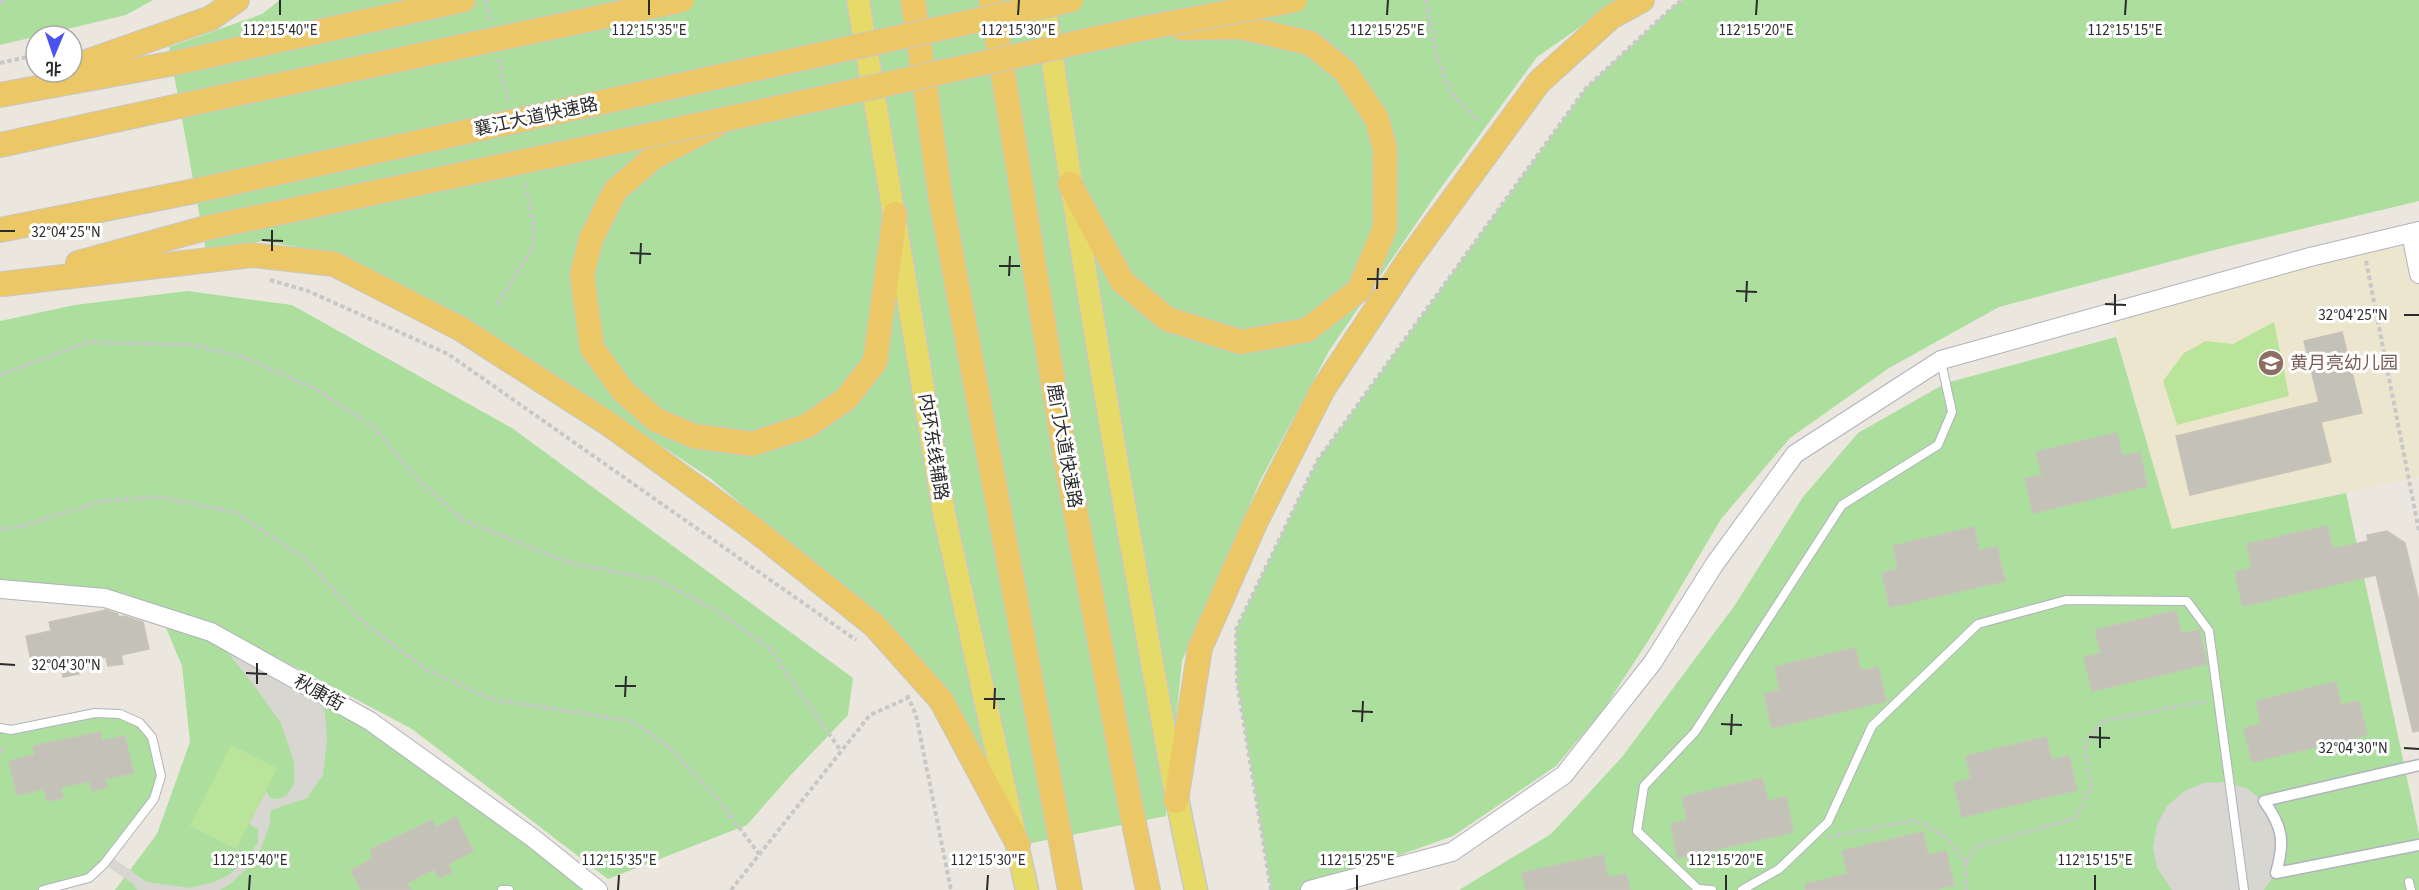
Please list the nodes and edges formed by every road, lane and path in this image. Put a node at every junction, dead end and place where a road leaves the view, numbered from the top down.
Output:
1 (7, 0) edge
2 (237, 0) edge
3 (463, 0) edge
4 (682, 0) edge
5 (858, 0) edge
6 (913, 0) edge
7 (991, 0) edge
8 (1044, 0) edge
9 (1071, 0) edge
10 (1295, 0) edge
11 (1426, 0) edge
12 (1642, 0) edge
13 (1683, 0) edge
14 (0, 2) edge
15 (1140, 29) junction
16 (24, 58) edge
17 (0, 63) edge
18 (84, 63) edge
19 (27, 84) edge
20 (0, 94) edge
21 (731, 118) junction
22 (1478, 121) dead end
23 (0, 145) edge
24 (1070, 184) junction
25 (894, 214) junction
26 (5, 230) edge
27 (2415, 232) edge
28 (2363, 244) junction
29 (2419, 274) edge
30 (265, 279) dead end
31 (2, 285) edge
32 (1941, 360) junction
33 (0, 375) edge
34 (0, 529) edge
35 (2419, 531) edge
36 (0, 589) edge
37 (866, 647) dead end
38 (905, 690) dead end
39 (908, 698) junction
40 (2218, 699) junction
41 (0, 728) edge
42 (0, 747) edge
43 (841, 751) junction
44 (0, 755) edge
45 (2419, 765) edge
46 (1176, 801) junction
47 (1812, 838) junction
48 (1018, 844) junction
49 (2419, 846) edge
50 (759, 854) junction
51 (1966, 863) junction
52 (42, 890) edge
53 (502, 890) edge
54 (509, 890) edge
55 (597, 890) edge
56 (731, 890) edge
57 (951, 890) edge
58 (1027, 890) edge
59 (1070, 890) edge
60 (1148, 890) edge
61 (1196, 890) edge
62 (1271, 890) edge
63 (1310, 890) edge
64 (1698, 890) edge
65 (1712, 890) edge
66 (1742, 890) edge
67 (1966, 890) edge
68 (2244, 890) edge

1 - 14 path
2 - 18 highway
3 - 20 highway
4 - 23 highway, bridge
5 - 25 main road, 内环东线辅路
6 - 59 highway
7 - 60 highway, 鹿门大道快速路
8 - 24 main road
9 - 26 highway, 襄江大道快速路, bridge
10 - 15 highway, bridge
11 - 22 path
12 - 46 highway
13 - 62 path
15 - 21 highway, bridge
15 - 24 highway, bridge
16 - 17 path
19 - 20 highway
21 - 25 highway, bridge
21 - 31 highway, bridge
24 - 46 main road
25 - 48 main road, 内环东线辅路
27 - 28 street
27 - 29 street
28 - 32 street
28 - 35 path
30 - 37 path
31 - 48 highway
32 - 63 street
32 - 64 lane
33 - 43 path
34 - 50 path
36 - 55 street, 秋康街
38 - 39 path
39 - 43 path
39 - 57 path
40 - 47 lane
40 - 51 path
40 - 68 lane
41 - 52 lane
42 - 44 path
43 - 50 path
45 - 49 street
46 - 61 main road
47 - 51 path
47 - 66 lane
48 - 58 main road, 内环东线辅路
50 - 56 path
51 - 67 path
53 - 54 lane
64 - 65 lane

